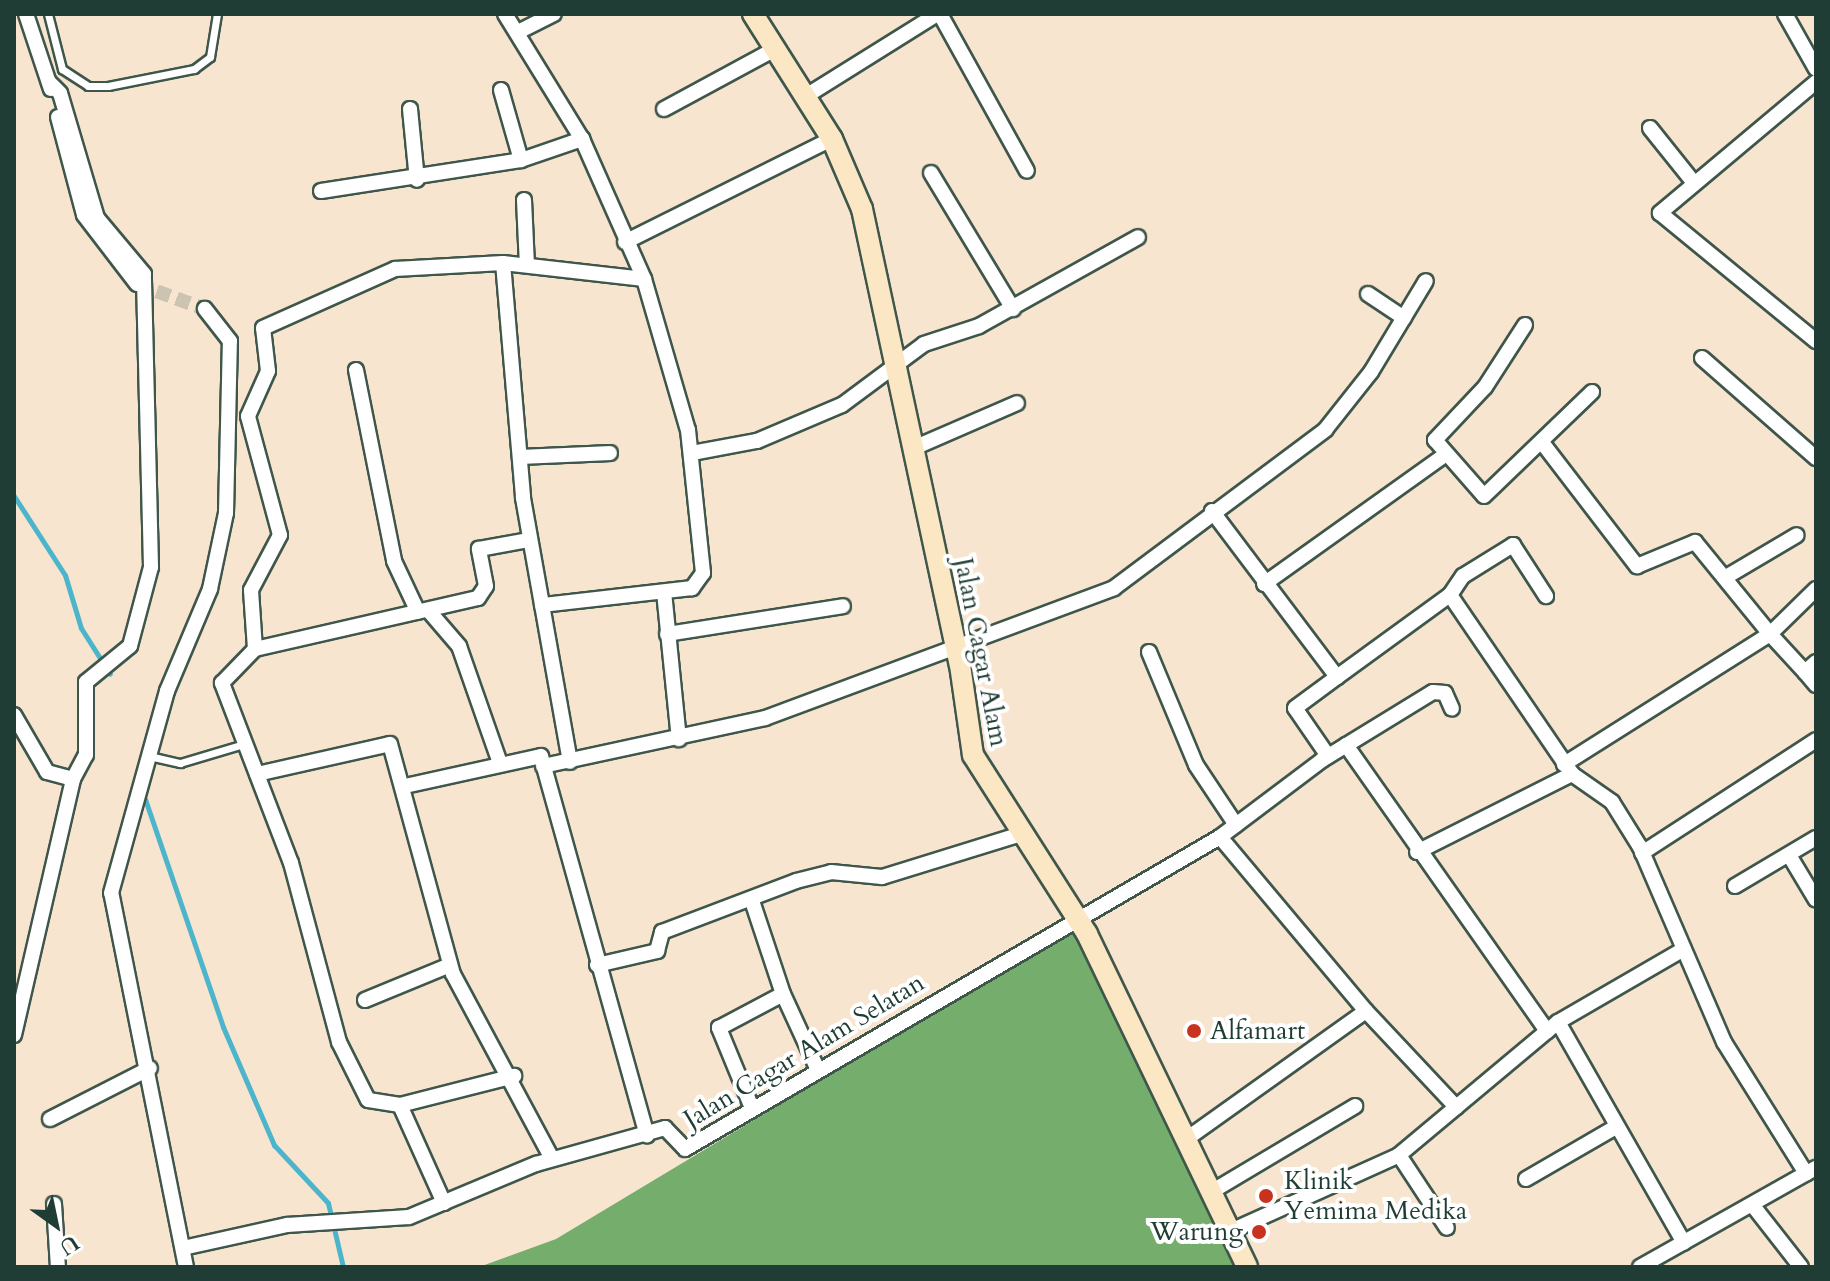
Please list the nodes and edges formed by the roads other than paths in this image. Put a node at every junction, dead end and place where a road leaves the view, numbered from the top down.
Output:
1 (26, 14) edge
2 (48, 14) edge
3 (217, 14) edge
4 (505, 14) edge
5 (554, 14) edge
6 (753, 14) edge
7 (938, 14) edge
8 (1785, 14) edge
9 (518, 32) junction
10 (775, 49) junction
11 (1816, 69) edge
12 (49, 82) junction
13 (1816, 82) edge
14 (501, 90) dead end
15 (806, 96) junction
16 (410, 109) dead end
17 (664, 109) dead end
18 (1650, 128) dead end
19 (582, 139) junction
20 (832, 139) junction
21 (521, 160) junction
22 (1027, 171) dead end
23 (931, 173) dead end
24 (417, 180) junction
25 (1694, 183) junction
26 (321, 191) dead end
27 (524, 200) dead end
28 (1138, 237) dead end
29 (625, 242) junction
30 (503, 263) junction
31 (527, 265) junction
32 (644, 279) junction
33 (1426, 281) dead end
34 (137, 284) tunnel mouth
35 (1368, 294) dead end
36 (205, 309) tunnel mouth
37 (1013, 309) junction
38 (1404, 318) junction
39 (1525, 325) dead end
40 (1816, 341) edge
41 (1702, 358) dead end
42 (897, 363) junction
43 (356, 370) dead end
44 (1592, 392) dead end
45 (1017, 403) dead end
46 (1544, 445) junction
47 (916, 447) junction
48 (610, 453) dead end
49 (692, 453) junction
50 (1446, 454) junction
51 (521, 457) junction
52 (1816, 458) edge
53 (1212, 511) junction
54 (1797, 535) dead end
55 (529, 540) junction
56 (1726, 577) junction
57 (1264, 584) junction
58 (1816, 589) edge
59 (664, 592) junction
60 (1450, 595) junction
61 (1546, 596) dead end
62 (542, 605) junction
63 (843, 606) dead end
64 (423, 611) junction
65 (667, 634) junction
66 (1770, 634) junction
67 (255, 649) junction
68 (957, 649) junction
69 (1149, 652) dead end
70 (1810, 667) edge
71 (1337, 677) junction
72 (1816, 685) edge
73 (1452, 709) dead end
74 (14, 715) edge
75 (679, 739) junction
76 (1816, 740) edge
77 (247, 743) junction
78 (1346, 745) junction
79 (146, 755) junction
80 (1328, 756) junction
81 (499, 760) junction
82 (570, 762) junction
83 (543, 766) junction
84 (1568, 769) junction
85 (257, 774) junction
86 (73, 779) junction
87 (405, 786) junction
88 (1236, 825) junction
89 (1018, 835) junction
90 (1220, 837) junction
91 (1816, 838) edge
92 (1417, 852) junction
93 (1642, 853) junction
94 (1789, 855) junction
95 (1735, 886) dead end
96 (1816, 900) edge
97 (752, 901) junction
98 (1078, 919) junction
99 (1682, 950) junction
100 (450, 965) junction
101 (597, 965) junction
102 (783, 994) junction
103 (365, 1000) dead end
104 (1366, 1011) junction
105 (1552, 1026) junction
106 (14, 1035) edge
107 (150, 1068) junction
108 (817, 1068) junction
109 (514, 1076) junction
110 (400, 1105) junction
111 (1355, 1106) dead end
112 (1456, 1107) junction
113 (752, 1108) junction
114 (50, 1119) dead end
115 (1614, 1128) junction
116 (647, 1135) junction
117 (1185, 1140) junction
118 (1399, 1155) junction
119 (552, 1159) junction
120 (1811, 1171) edge
121 (1526, 1179) dead end
122 (1211, 1192) junction
123 (444, 1203) junction
124 (54, 1204) dead end
125 (1754, 1207) junction
126 (1447, 1228) dead end
127 (1231, 1231) junction
128 (1684, 1243) junction
129 (183, 1248) junction
130 (1642, 1266) edge
131 (58, 1267) edge
132 (186, 1267) edge
133 (1247, 1267) edge
134 (1801, 1267) edge

1 - 12 street
2 - 3 lane
4 - 9 street
5 - 9 street
6 - 10 street, Jalan Cagar Alam
7 - 15 street
7 - 22 street
8 - 11 street
9 - 19 street
10 - 15 street, Jalan Cagar Alam
10 - 17 street
12 - 34 street
12 - 86 street
13 - 25 street
14 - 21 street
15 - 20 street, Jalan Cagar Alam
16 - 24 street
18 - 25 street
19 - 21 street
19 - 29 street
20 - 29 street
20 - 42 street, Jalan Cagar Alam
21 - 24 street
23 - 37 street
24 - 26 street
25 - 40 street
27 - 31 street
28 - 37 street
29 - 32 street
30 - 31 street
30 - 51 street
30 - 67 street
31 - 32 street
32 - 49 street
33 - 38 street
35 - 38 street
36 - 79 street
37 - 42 street
38 - 53 street
39 - 50 street
41 - 52 street
42 - 47 street, Jalan Cagar Alam
42 - 49 street
43 - 64 street
44 - 46 street
45 - 47 street
46 - 50 street
46 - 56 street
47 - 68 street, Jalan Cagar Alam
48 - 51 street
49 - 59 street
50 - 57 street
51 - 55 street
53 - 57 street
53 - 68 street
54 - 56 street
55 - 62 street
55 - 64 street
56 - 66 street
57 - 71 street
58 - 66 street
59 - 62 street
59 - 65 street
60 - 61 street
60 - 71 street
60 - 84 street
62 - 82 street
63 - 65 street
64 - 67 street
64 - 81 street
65 - 75 street
66 - 70 street
66 - 84 street
67 - 77 street
68 - 75 street
68 - 89 street, Jalan Cagar Alam
69 - 88 street
70 - 72 street
71 - 80 street
73 - 78 street, Jalan Cagar Alam Selatan
74 - 86 street
75 - 82 street
76 - 93 street
77 - 79 lane
77 - 85 street
78 - 80 street, Jalan Cagar Alam Selatan
78 - 92 street
79 - 107 street
80 - 88 street, Jalan Cagar Alam Selatan
81 - 83 street
81 - 87 street
82 - 83 street
83 - 101 street
84 - 92 street
84 - 93 street
85 - 87 street
85 - 110 street
86 - 106 street
87 - 100 street
88 - 90 street, Jalan Cagar Alam Selatan
89 - 97 street
89 - 98 street, Jalan Cagar Alam
90 - 98 street, Jalan Cagar Alam Selatan
90 - 104 street
91 - 94 street
92 - 105 street
93 - 99 street
94 - 95 street
94 - 96 street
97 - 101 street
97 - 102 street
98 - 108 street, Jalan Cagar Alam Selatan
98 - 117 street, Jalan Cagar Alam
99 - 105 street
99 - 120 street
100 - 103 street
100 - 109 street
101 - 116 street
102 - 108 street
102 - 113 street
104 - 112 street
104 - 117 street
105 - 112 street
105 - 115 street
107 - 114 street
107 - 129 street
108 - 113 street, Jalan Cagar Alam Selatan
109 - 110 street
109 - 119 street
110 - 123 street
111 - 122 street
112 - 118 street
113 - 116 street, Jalan Cagar Alam Selatan
115 - 121 street
115 - 128 street
116 - 119 street
117 - 122 street, Jalan Cagar Alam
118 - 126 street
118 - 127 street
119 - 123 street
120 - 125 street
122 - 127 street, Jalan Cagar Alam
123 - 129 street
124 - 131 street
125 - 128 street
125 - 134 street
127 - 133 street, Jalan Cagar Alam
128 - 130 street
129 - 132 street

